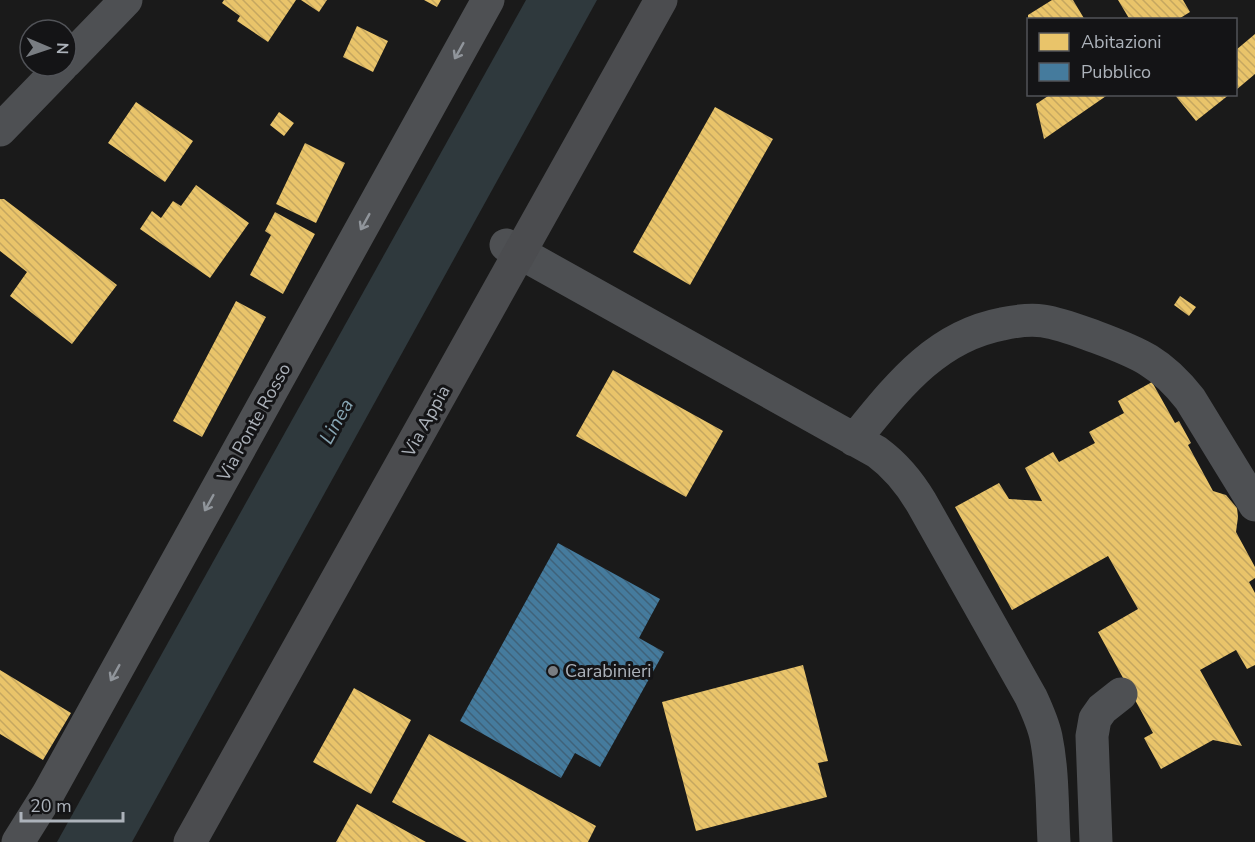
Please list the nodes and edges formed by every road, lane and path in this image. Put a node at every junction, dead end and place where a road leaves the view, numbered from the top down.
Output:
1 (126, 0) edge
2 (488, 0) edge
3 (661, 0) edge
4 (78, 50) edge
5 (50, 78) edge
6 (0, 130) edge
7 (513, 249) junction
8 (854, 440) junction
9 (1255, 505) edge
10 (1121, 694) dead end
11 (18, 842) edge
12 (190, 842) edge
13 (1054, 842) edge
14 (1096, 842) edge

1 - 4 street
2 -> 11 street, Via Ponte Rosso
3 - 7 main road, Via Appia
5 - 6 street
7 - 8 street
7 - 12 main road, Via Appia
8 - 9 street
8 - 13 street
10 - 14 street

